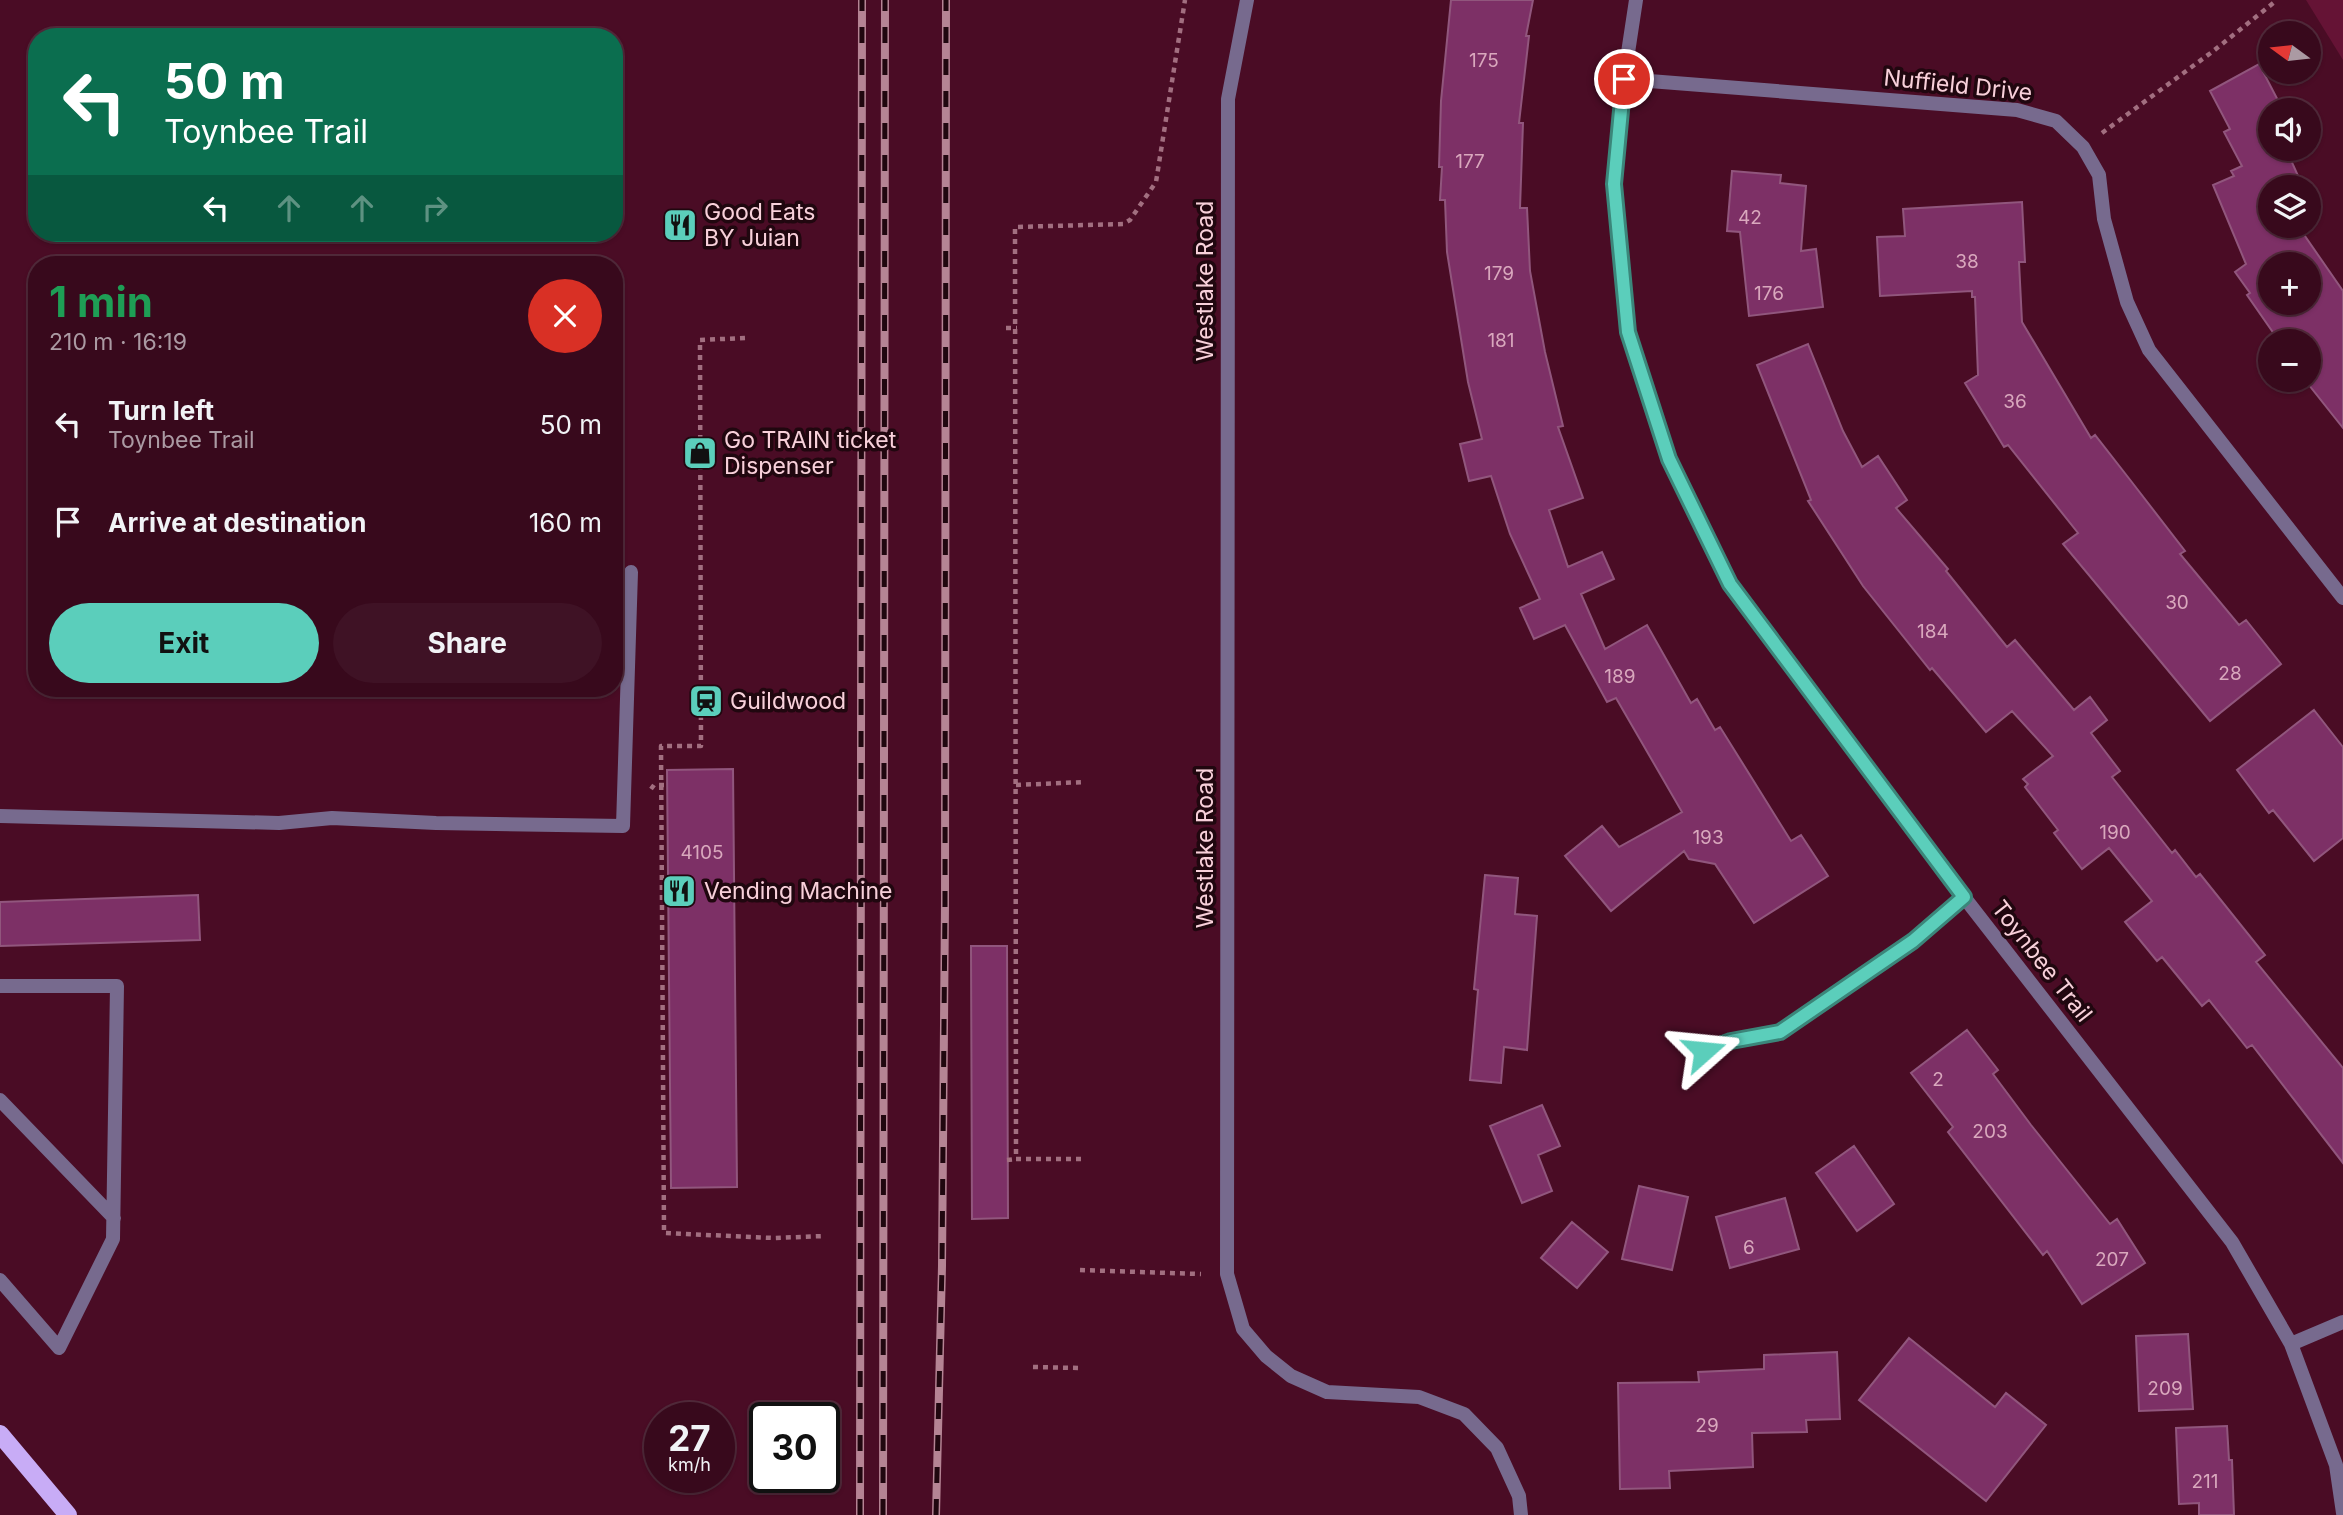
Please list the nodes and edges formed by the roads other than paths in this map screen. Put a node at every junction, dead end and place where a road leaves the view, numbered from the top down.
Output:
1 (1247, 0) edge
2 (1636, 0) edge
3 (1624, 79) junction
4 (631, 572) dead end
5 (2343, 598) edge
6 (0, 816) edge
7 (1964, 897) junction
8 (0, 986) edge
9 (1704, 1051) dead end
10 (0, 1100) edge
11 (114, 1218) junction
12 (0, 1280) edge
13 (2343, 1322) edge
14 (2291, 1344) junction
15 (0, 1434) edge
16 (2343, 1513) edge
17 (68, 1515) edge
18 (1521, 1515) edge

1 - 18 street, Westlake Road
2 - 3 street, Toynbee Trail
3 - 5 street, Nuffield Drive
3 - 7 street, Toynbee Trail
4 - 6 street
7 - 9 street
7 - 14 street, Toynbee Trail
8 - 11 street
10 - 11 street
11 - 12 street
13 - 14 street
14 - 16 street, Toynbee Trail
15 - 17 main road

